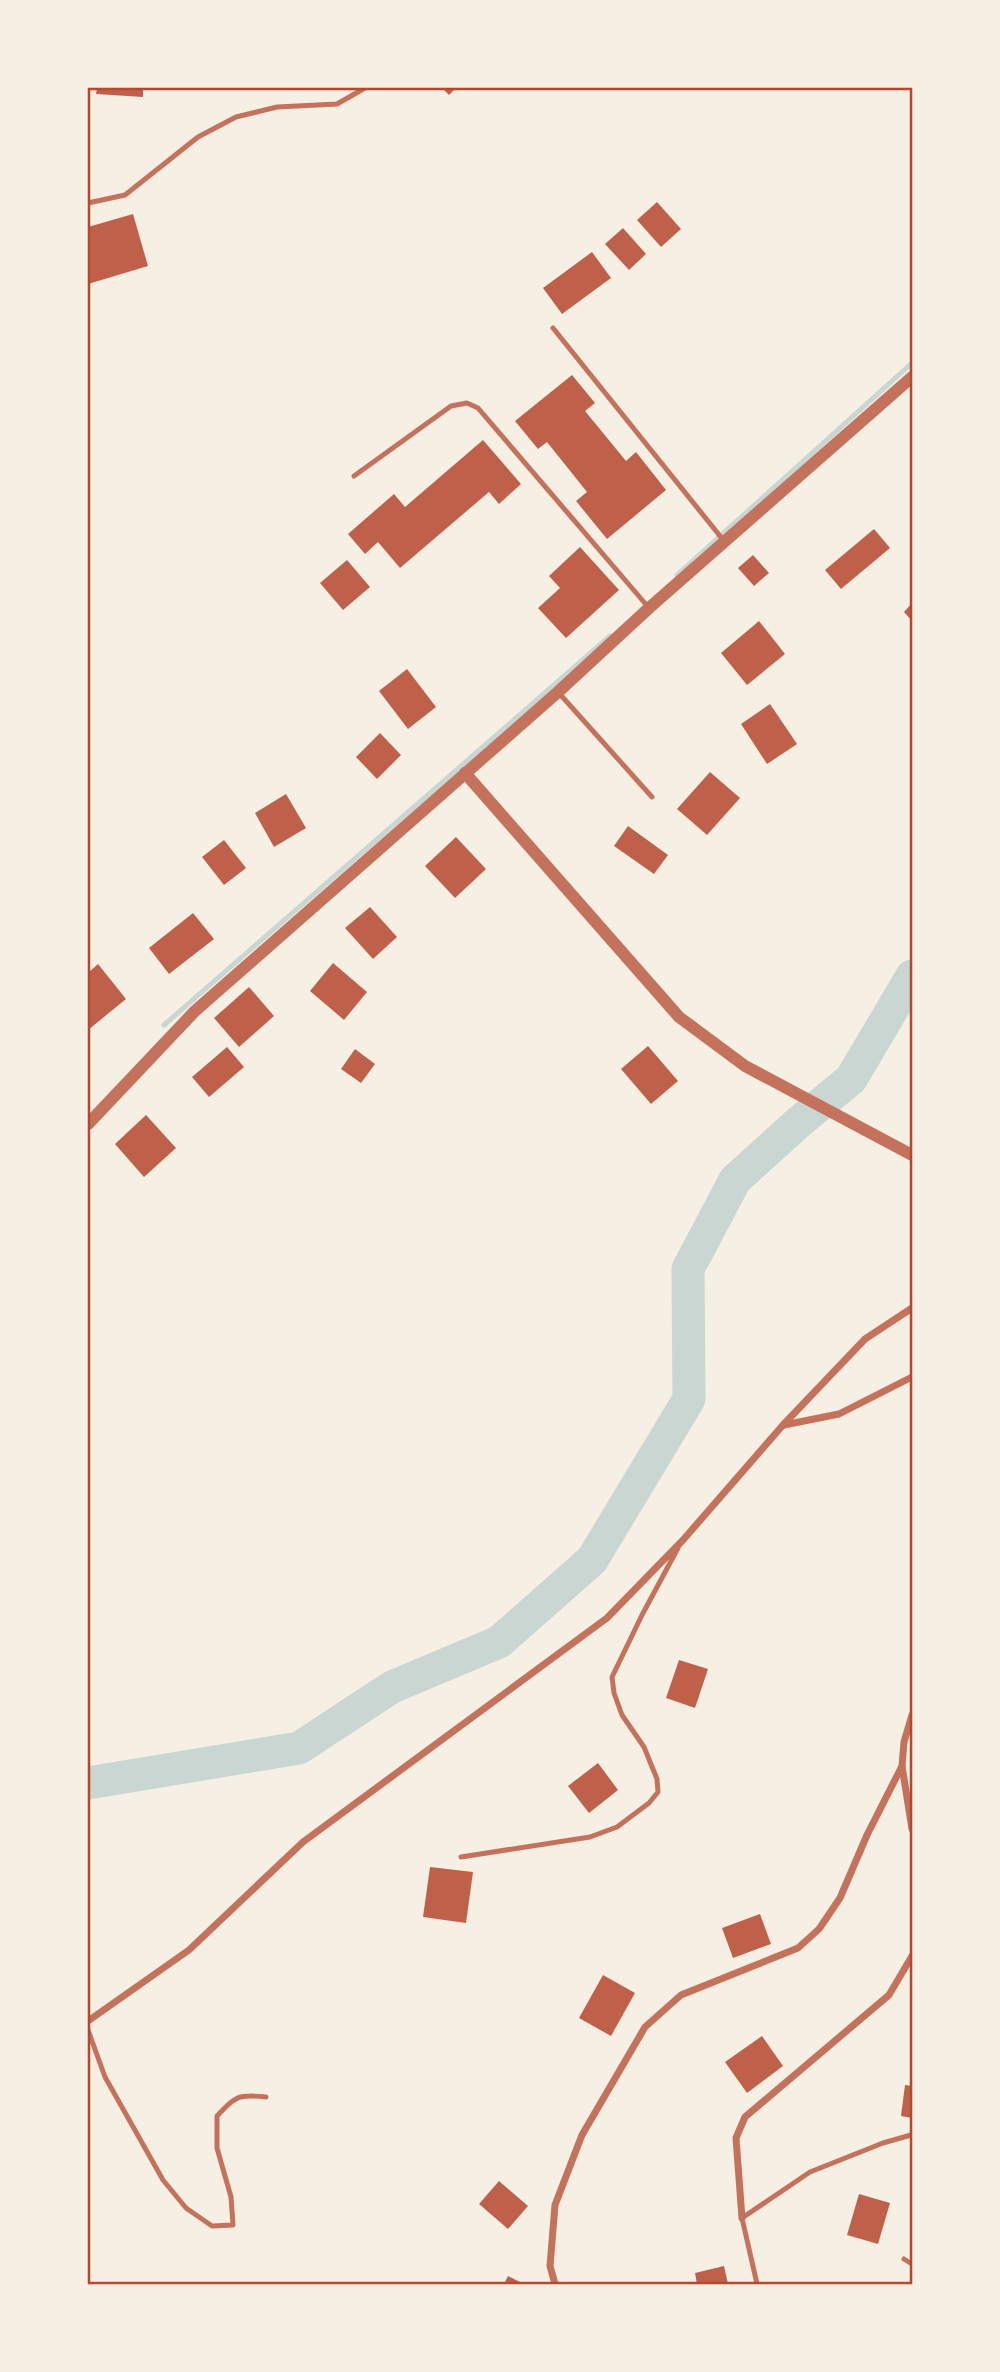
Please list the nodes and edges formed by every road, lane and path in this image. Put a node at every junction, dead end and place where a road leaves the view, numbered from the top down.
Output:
1 (365, 88) edge
2 (88, 203) edge
3 (553, 328) dead end
4 (912, 377) edge
5 (354, 476) dead end
6 (724, 541) junction
7 (649, 608) junction
8 (558, 692) junction
9 (466, 773) junction
10 (652, 797) dead end
11 (88, 1124) edge
12 (912, 1155) edge
13 (912, 1308) edge
14 (912, 1377) edge
15 (783, 1425) junction
16 (683, 1540) junction
17 (912, 1715) edge
18 (902, 1766) junction
19 (911, 1816) edge
20 (912, 1829) edge
21 (461, 1857) dead end
22 (912, 1956) edge
23 (88, 2021) edge
24 (88, 2030) edge
25 (266, 2097) dead end
26 (911, 2135) edge
27 (742, 2218) junction
28 (904, 2259) dead end
29 (912, 2264) edge
30 (555, 2284) edge
31 (757, 2284) edge

1 - 2 lane
3 - 6 lane
4 - 6 street
5 - 7 lane
6 - 7 street
7 - 8 street
8 - 9 street
8 - 10 lane
9 - 11 street
9 - 12 street
13 - 15 street
14 - 15 street
15 - 16 street
16 - 21 lane
16 - 23 street
17 - 18 street
18 - 19 street
18 - 30 street
19 - 20 street
22 - 27 street
24 - 25 lane
26 - 27 lane
27 - 31 lane
28 - 29 lane

